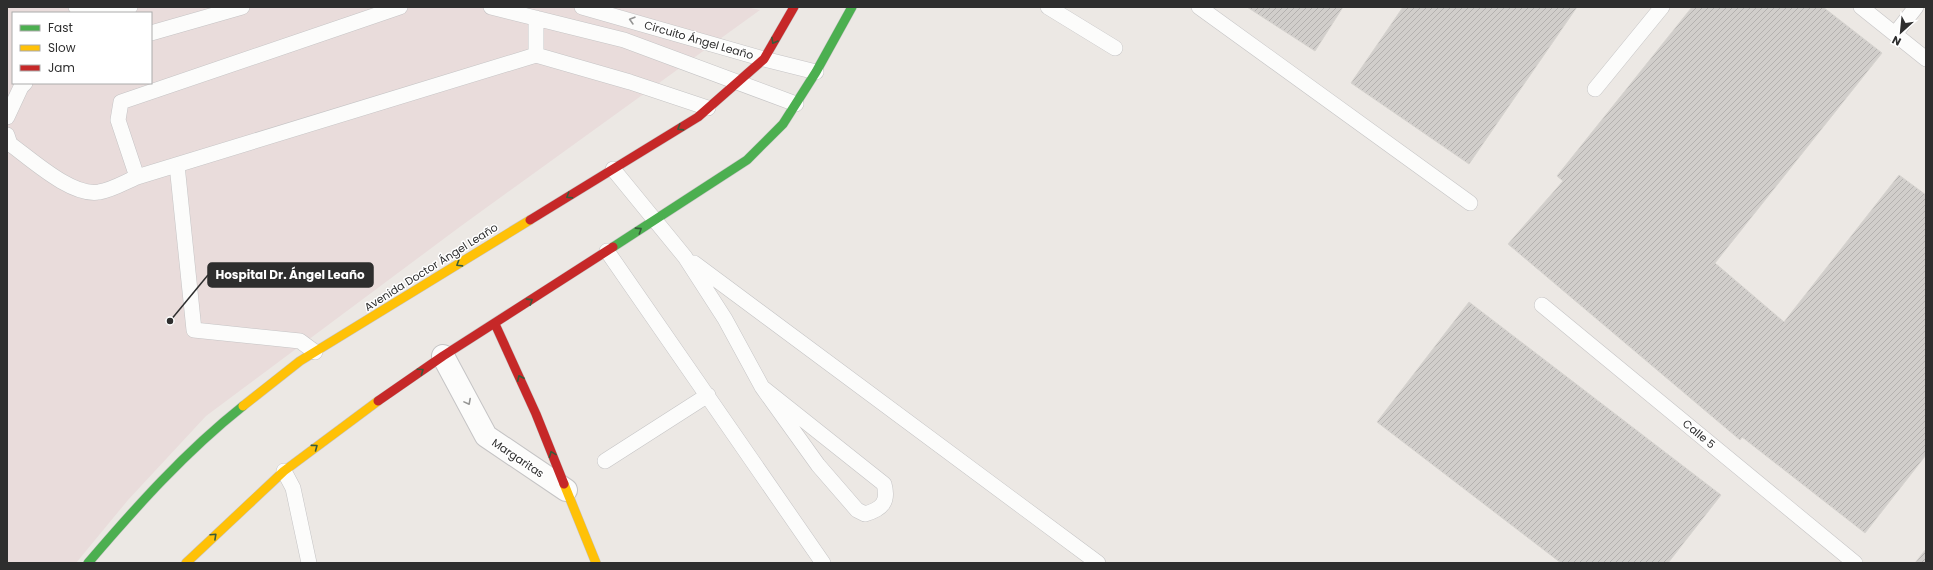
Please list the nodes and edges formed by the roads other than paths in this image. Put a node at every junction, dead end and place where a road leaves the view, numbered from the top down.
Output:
1 (76, 7) edge
2 (130, 7) edge
3 (242, 7) edge
4 (400, 7) edge
5 (491, 7) edge
6 (582, 7) edge
7 (794, 7) edge
8 (852, 7) edge
9 (1048, 7) edge
10 (1199, 7) edge
11 (1662, 7) edge
12 (1861, 7) edge
13 (1916, 7) edge
14 (90, 12) edge
15 (102, 12) edge
16 (536, 18) junction
17 (152, 33) edge
18 (1895, 34) junction
19 (1115, 48) dead end
20 (536, 55) junction
21 (1926, 58) edge
22 (764, 59) junction
23 (816, 72) junction
24 (738, 82) junction
25 (24, 84) edge
26 (1595, 89) dead end
27 (796, 104) junction
28 (708, 108) junction
29 (7, 117) edge
30 (7, 135) edge
31 (177, 165) junction
32 (613, 169) junction
33 (137, 177) junction
34 (1470, 203) dead end
35 (655, 219) junction
36 (608, 251) junction
37 (685, 257) junction
38 (742, 299) junction
39 (1542, 305) dead end
40 (725, 319) junction
41 (495, 324) junction
42 (315, 352) junction
43 (443, 356) junction
44 (762, 387) junction
45 (708, 395) junction
46 (605, 461) dead end
47 (284, 471) junction
48 (566, 490) junction
49 (88, 563) edge
50 (186, 563) edge
51 (309, 563) edge
52 (596, 563) edge
53 (823, 563) edge
54 (1098, 563) edge
55 (1855, 563) edge

1 - 14 lane
2 - 15 lane
3 - 17 lane
4 - 33 lane
5 - 16 lane
22 -> 6 lane, Circuito Ángel Leaño
7 -> 22 street, Avenida Doctor Ángel Leaño
8 - 23 street
9 - 19 lane
10 - 34 lane
11 - 26 lane
12 - 18 lane
13 - 18 lane
16 - 20 lane
16 - 24 lane
18 - 21 lane
20 - 28 lane
20 - 31 lane
22 - 23 lane, Circuito Ángel Leaño
22 - 24 street, Avenida Doctor Ángel Leaño
23 - 27 street
24 - 27 lane
24 - 28 street, Avenida Doctor Ángel Leaño
25 - 29 lane
27 - 35 street
28 -> 32 street, Avenida Doctor Ángel Leaño
30 - 33 lane
31 - 33 lane
31 - 42 lane
32 - 35 lane
32 -> 42 street, Avenida Doctor Ángel Leaño
36 -> 35 street
35 - 37 lane
41 -> 36 street
36 - 45 lane
37 - 38 lane
37 - 40 lane
38 - 40 lane
38 - 54 lane
39 - 55 lane, Calle 5
40 - 44 lane
41 - 43 street
48 -> 41 street, Margaritas
42 - 49 street, Avenida Doctor Ángel Leaño
47 -> 43 street
43 -> 48 street, Margaritas
44 - 44 lane
45 - 46 lane
45 - 53 lane
50 -> 47 street
47 - 51 lane
48 - 52 street, Margaritas

